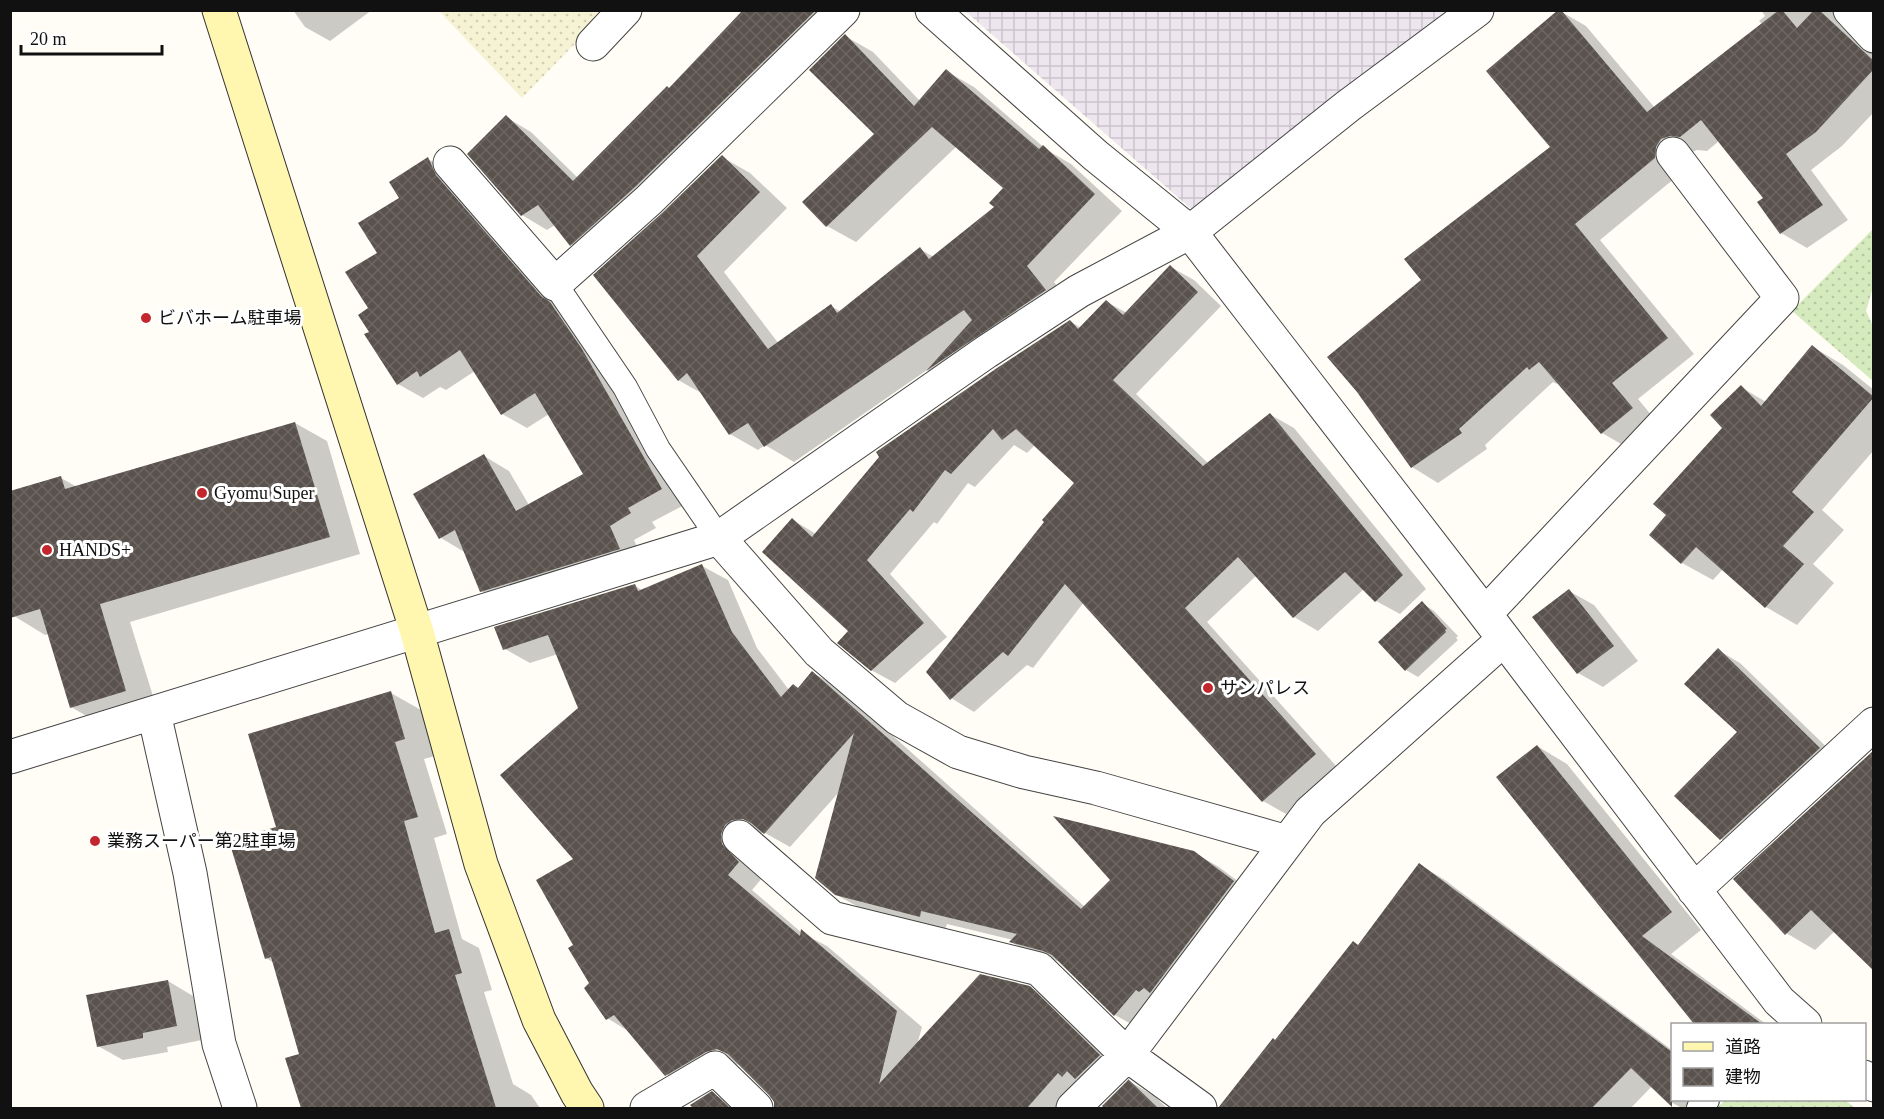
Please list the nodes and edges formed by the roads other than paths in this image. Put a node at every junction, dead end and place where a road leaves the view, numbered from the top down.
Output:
1 (219, 10) edge
2 (625, 10) edge
3 (843, 10) edge
4 (932, 10) edge
5 (1477, 10) edge
6 (1850, 10) edge
7 (1874, 36) edge
8 (593, 44) dead end
9 (1672, 154) dead end
10 (450, 163) dead end
11 (1190, 232) junction
12 (555, 284) junction
13 (719, 538) junction
14 (1494, 627) junction
15 (417, 632) junction
16 (154, 713) junction
17 (1874, 724) edge
18 (10, 757) edge
19 (739, 837) dead end
20 (1287, 842) junction
21 (1694, 890) junction
22 (1792, 1020) edge
23 (1127, 1055) junction
24 (240, 1108) edge
25 (587, 1108) edge
26 (647, 1108) edge
27 (756, 1108) edge
28 (1073, 1108) edge
29 (1200, 1108) edge

1 - 15 street
2 - 8 street
3 - 12 street
4 - 11 street
5 - 11 street
6 - 7 street
9 - 14 street
10 - 12 street
11 - 13 street
11 - 14 street
12 - 13 lane
13 - 15 street
13 - 20 street
14 - 20 street
14 - 21 street
15 - 16 street
15 - 25 street
16 - 18 street
16 - 24 street
17 - 21 street
19 - 23 street
20 - 23 street
21 - 22 street
23 - 28 street
23 - 29 street
26 - 27 street

